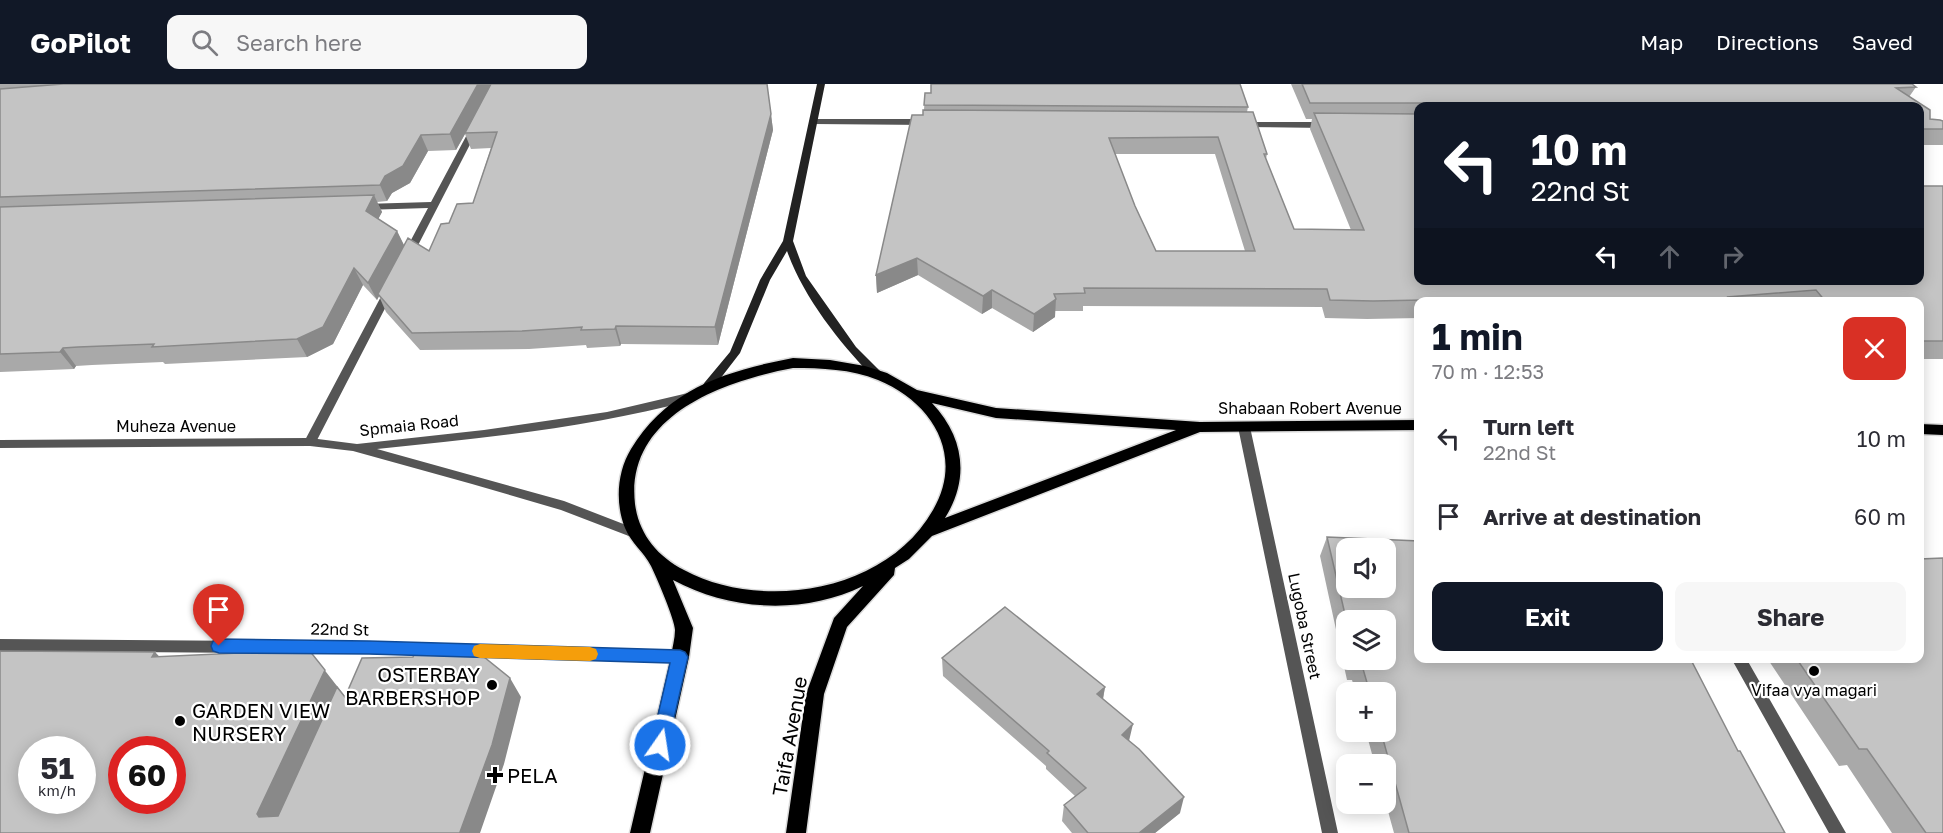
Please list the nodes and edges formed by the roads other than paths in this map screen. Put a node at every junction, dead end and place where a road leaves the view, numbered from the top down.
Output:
1 (821, 84) edge
2 (482, 114) edge
3 (814, 121) junction
4 (933, 122) edge
5 (1229, 124) edge
6 (1336, 125) edge
7 (435, 205) junction
8 (353, 207) edge
9 (788, 241) junction
10 (402, 267) edge
11 (397, 277) edge
12 (876, 373) junction
13 (709, 385) junction
14 (914, 393) junction
15 (688, 397) junction
16 (1414, 425) edge
17 (1200, 427) junction
18 (1244, 427) junction
19 (310, 442) junction
20 (0, 444) edge
21 (353, 447) junction
22 (929, 531) junction
23 (634, 533) junction
24 (658, 563) junction
25 (894, 563) junction
26 (0, 645) edge
27 (680, 657) junction
28 (1741, 663) edge
29 (640, 833) edge
30 (796, 833) edge
31 (1330, 833) edge
32 (1838, 833) edge

1 - 3 main road
2 - 7 street
3 - 4 street
3 - 9 main road
5 - 6 street
7 - 8 street
7 - 10 street
9 - 12 main road
9 - 13 main road
11 - 19 street
12 - 13 main road
12 - 14 main road
13 - 15 main road
14 - 17 main road, Shabaan Robert Avenue
14 - 22 main road
15 - 21 street, Spmaia Road
15 - 23 main road
16 - 18 main road, Shabaan Robert Avenue
17 - 18 main road, Shabaan Robert Avenue
17 - 22 main road
18 - 31 street, Lugoba Street
19 - 20 street, Muheza Avenue
19 - 21 street, Muheza Avenue
21 - 23 street, Spmaia Road
22 - 25 main road
23 - 24 main road
24 - 25 main road
24 - 27 main road
25 - 30 main road, Taifa Avenue
26 - 27 street, 22nd St
27 - 29 main road
28 - 32 street

